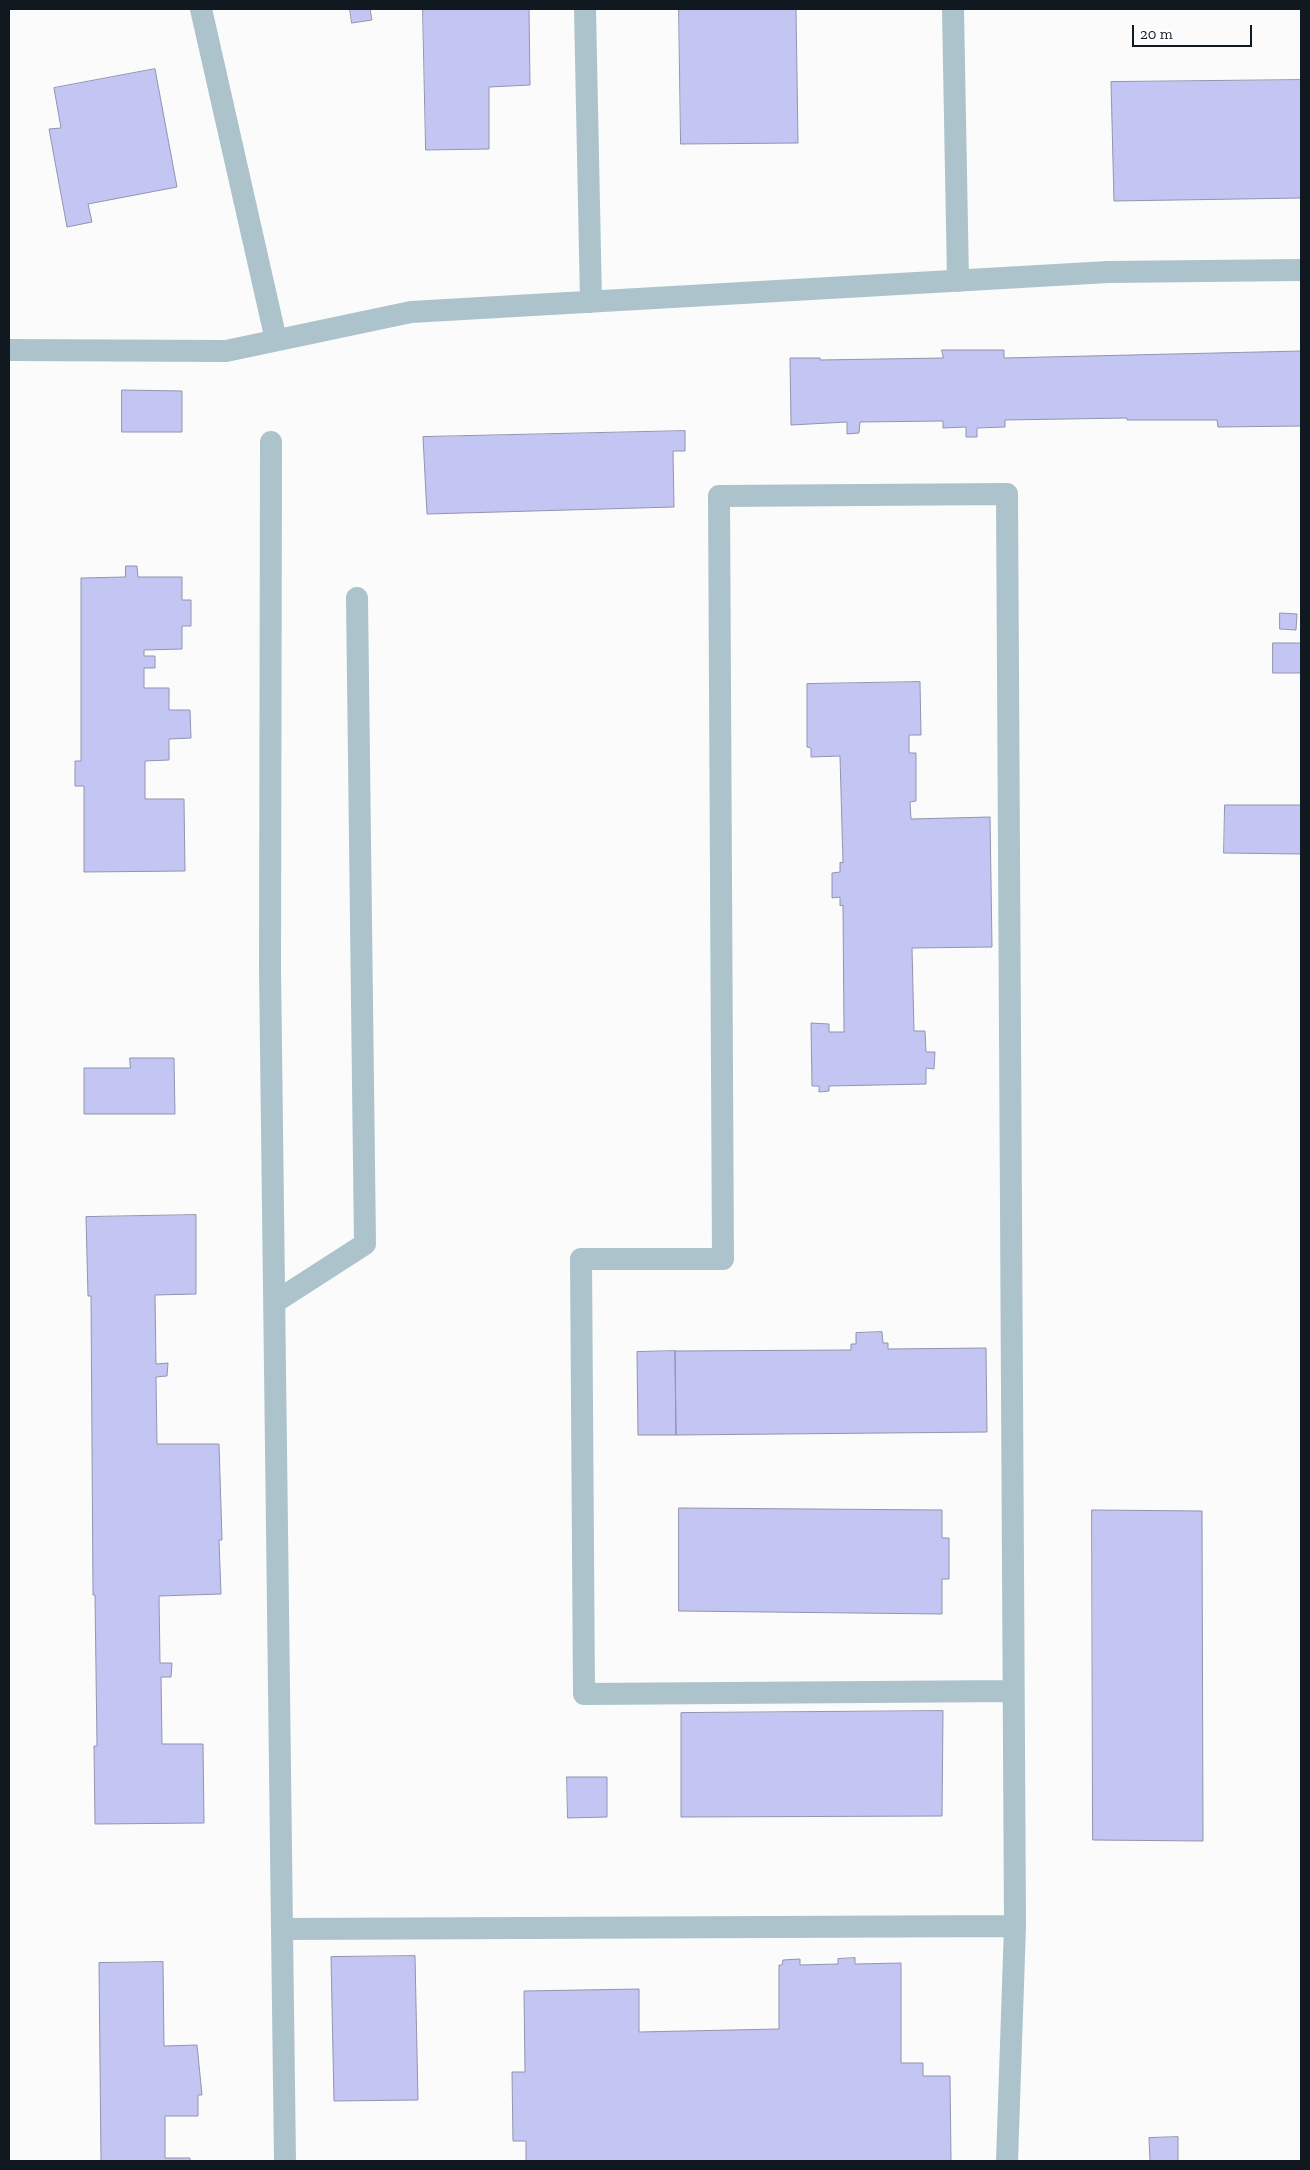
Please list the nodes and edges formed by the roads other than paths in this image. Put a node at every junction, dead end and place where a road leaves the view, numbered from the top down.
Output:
1 (202, 9) edge
2 (585, 9) edge
3 (953, 9) edge
4 (1301, 270) edge
5 (958, 281) junction
6 (592, 302) junction
7 (276, 340) junction
8 (9, 350) edge
9 (271, 442) dead end
10 (357, 598) dead end
11 (275, 1302) junction
12 (1013, 1691) junction
13 (1015, 1926) junction
14 (282, 1929) junction
15 (285, 2161) edge
16 (1007, 2161) edge

1 - 7 lane
2 - 6 lane
3 - 5 lane
4 - 5 lane
5 - 6 lane
6 - 7 lane
7 - 8 lane
9 - 11 lane
10 - 11 lane
11 - 14 lane
12 - 12 lane
12 - 13 lane
13 - 14 lane
13 - 16 lane
14 - 15 lane

